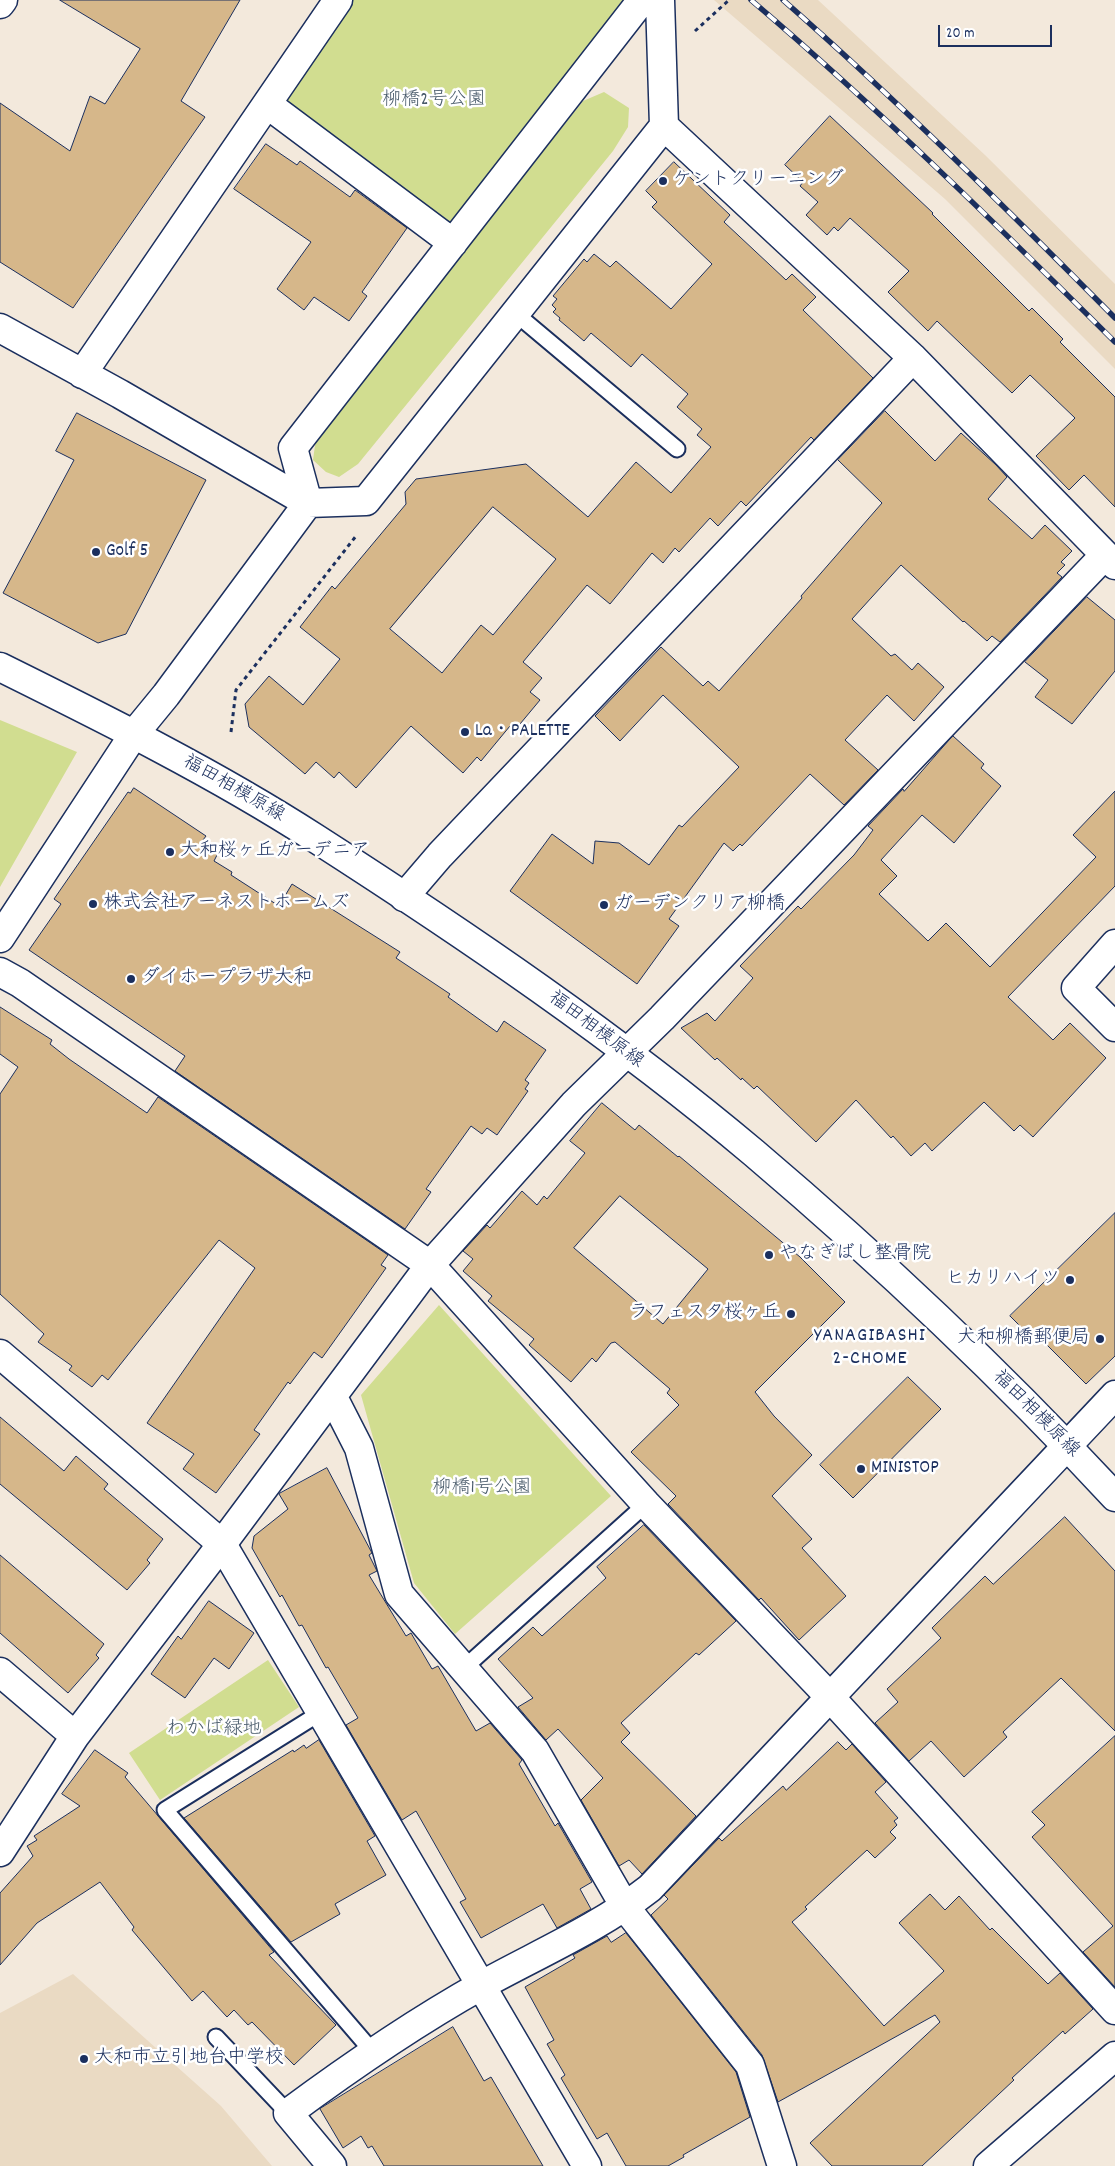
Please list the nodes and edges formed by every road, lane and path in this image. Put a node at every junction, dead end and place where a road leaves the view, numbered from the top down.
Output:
1 (2, 0) edge
2 (338, 0) edge
3 (642, 0) edge
4 (660, 0) edge
5 (729, 0) edge
6 (0, 4) edge
7 (663, 52) junction
8 (267, 104) junction
9 (664, 126) junction
10 (453, 244) junction
11 (515, 313) junction
12 (0, 328) edge
13 (913, 358) junction
14 (82, 374) junction
15 (677, 449) dead end
16 (366, 501) junction
17 (308, 503) junction
18 (1110, 560) edge
19 (0, 667) edge
20 (232, 732) dead end
21 (134, 734) junction
22 (404, 897) junction
23 (0, 938) edge
24 (1115, 944) edge
25 (0, 972) edge
26 (1115, 1027) edge
27 (625, 1052) junction
28 (430, 1265) junction
29 (0, 1354) edge
30 (1115, 1395) edge
31 (333, 1397) junction
32 (1066, 1445) junction
33 (1115, 1497) edge
34 (646, 1504) junction
35 (222, 1544) junction
36 (463, 1669) junction
37 (0, 1672) edge
38 (829, 1696) junction
39 (320, 1713) junction
40 (75, 1736) junction
41 (0, 1852) edge
42 (625, 1907) junction
43 (481, 1986) junction
44 (1115, 2010) edge
45 (216, 2037) dead end
46 (372, 2051) junction
47 (1115, 2056) edge
48 (288, 2113) junction
49 (332, 2166) edge
50 (587, 2166) edge
51 (782, 2166) edge
52 (988, 2166) edge

1 - 6 street
2 - 8 street
3 - 10 street
4 - 7 street
5 - 7 path
7 - 9 street
8 - 10 street
8 - 14 street
9 - 11 street
9 - 13 street
10 - 17 street
11 - 15 lane
11 - 16 street
12 - 14 street
13 - 18 street
13 - 22 street
14 - 17 street
16 - 17 street
16 - 20 path
17 - 21 street
18 - 27 street
19 - 21 street, 福田相模原線
21 - 22 street, 福田相模原線
21 - 23 street
22 - 27 street, 福田相模原線
24 - 26 street
25 - 28 street
27 - 28 street
27 - 32 street, 福田相模原線
28 - 31 street
28 - 34 street
29 - 35 street
30 - 32 street
31 - 35 street
31 - 36 street
32 - 33 street, 福田相模原線
32 - 38 street
34 - 36 lane
34 - 38 street
35 - 39 street
35 - 40 street
36 - 42 street
37 - 40 street
38 - 42 street
38 - 44 street
39 - 43 street
39 - 46 lane
40 - 41 street
42 - 43 street
42 - 51 street
43 - 46 street
43 - 50 street
45 - 48 lane
46 - 48 street
47 - 52 street
48 - 49 street

